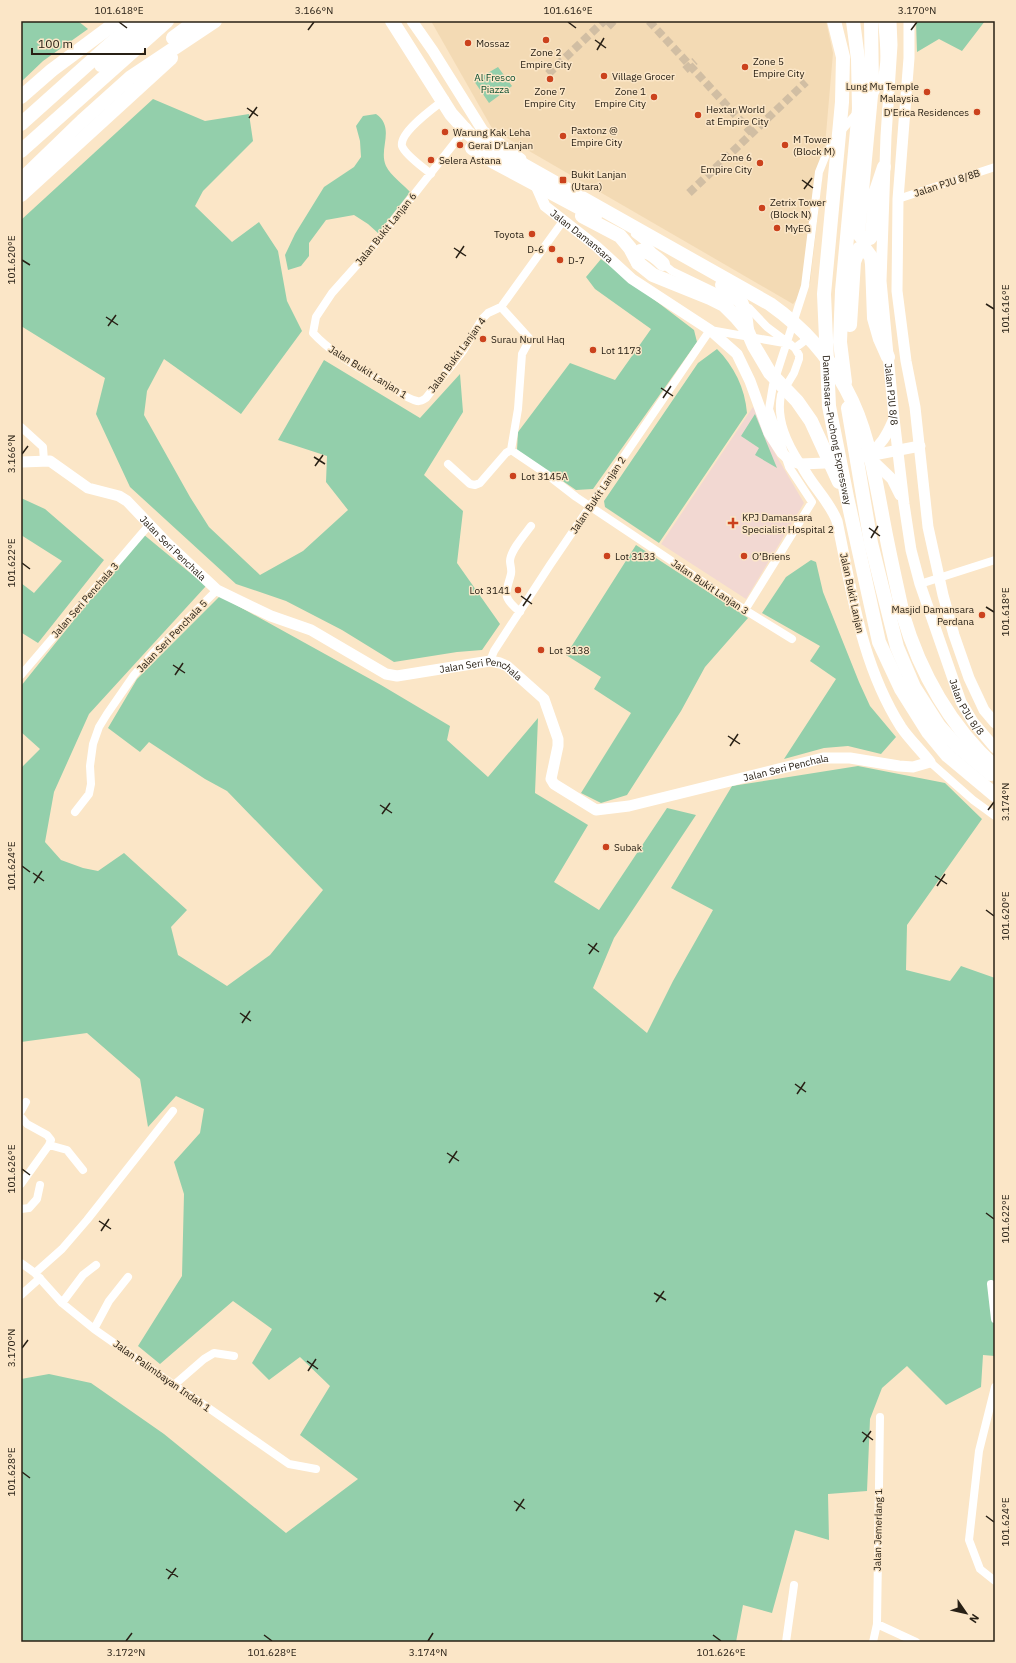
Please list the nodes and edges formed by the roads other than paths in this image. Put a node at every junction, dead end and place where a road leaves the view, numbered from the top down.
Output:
1 (118, 21) edge
2 (136, 21) edge
3 (150, 21) edge
4 (167, 21) edge
5 (183, 21) edge
6 (381, 21) edge
7 (393, 21) edge
8 (412, 21) edge
9 (834, 21) edge
10 (853, 21) edge
11 (871, 21) edge
12 (882, 21) edge
13 (891, 21) edge
14 (909, 21) edge
15 (206, 23) edge
16 (121, 55) junction
17 (66, 85) junction
18 (21, 97) edge
19 (447, 97) junction
20 (468, 108) junction
21 (458, 114) junction
22 (58, 118) junction
23 (21, 124) edge
24 (467, 128) junction
25 (21, 135) edge
26 (21, 151) edge
27 (521, 159) joint
28 (864, 162) junction
29 (884, 167) junction
30 (995, 167) edge
31 (431, 174) junction
32 (533, 177) junction
33 (21, 180) edge
34 (21, 195) edge
35 (898, 199) junction
36 (563, 220) junction
37 (846, 244) junction
38 (638, 263) junction
39 (663, 264) junction
40 (501, 307) junction
41 (772, 324) dead end
42 (792, 326) junction
43 (710, 330) junction
44 (806, 332) dead end
45 (313, 333) joint
46 (744, 333) junction
47 (792, 346) junction
48 (737, 354) junction
49 (888, 358) junction
50 (788, 383) dead end
51 (780, 395) dead end
52 (847, 397) junction
53 (426, 398) joint
54 (766, 412) junction
55 (894, 418) junction
56 (780, 420) junction
57 (21, 427) edge
58 (920, 446) junction
59 (511, 450) junction
60 (897, 450) junction
61 (864, 456) junction
62 (44, 461) junction
63 (21, 462) edge
64 (825, 463) dead end
65 (448, 464) dead end
66 (801, 464) junction
67 (847, 497) junction
68 (904, 504) junction
69 (590, 506) junction
70 (149, 525) junction
71 (531, 526) dead end
72 (995, 560) edge
73 (939, 578) junction
74 (920, 584) junction
75 (217, 590) junction
76 (745, 610) junction
77 (520, 612) junction
78 (792, 639) dead end
79 (490, 661) junction
80 (21, 675) edge
81 (995, 723) edge
82 (995, 748) edge
83 (930, 762) junction
84 (995, 767) edge
85 (995, 777) edge
86 (995, 795) edge
87 (74, 812) dead end
88 (995, 816) edge
89 (26, 1102) dead end
90 (21, 1111) edge
91 (173, 1111) dead end
92 (21, 1116) edge
93 (49, 1146) junction
94 (83, 1170) dead end
95 (21, 1184) edge
96 (40, 1185) dead end
97 (21, 1209) edge
98 (21, 1262) edge
99 (96, 1265) dead end
100 (37, 1276) junction
101 (128, 1277) dead end
102 (991, 1284) dead end
103 (21, 1295) edge
104 (62, 1303) junction
105 (995, 1319) edge
106 (94, 1329) junction
107 (234, 1356) dead end
108 (174, 1386) junction
109 (995, 1387) edge
110 (880, 1417) dead end
111 (316, 1469) dead end
112 (995, 1581) edge
113 (794, 1586) dead end
114 (878, 1624) junction
115 (786, 1642) edge
116 (873, 1642) edge
117 (916, 1642) edge

1 - 18 highway
2 - 17 highway
3 - 16 highway
4 - 16 highway
5 - 16 highway
6 - 46 highway
7 - 19 street
7 - 84 highway
8 - 20 street
9 - 67 highway, Damansara–Puchong Expressway
10 - 37 highway, Damansara–Puchong Expressway
11 - 28 highway
12 - 42 street
13 - 29 street, Jalan PJU 8/8
14 - 35 street, Jalan PJU 8/8
15 - 22 highway
15 - 33 highway
15 - 34 highway
16 - 17 highway
16 - 22 highway
16 - 25 highway
17 - 23 highway
19 - 21 street
19 - 31 street
20 - 21 street
20 - 27 street
21 - 24 street
22 - 26 highway
24 - 31 street, Jalan Bukit Lanjan 6
24 - 32 street
27 - 39 street
28 - 29 highway
28 - 37 highway
29 - 49 street, Jalan PJU 8/8
30 - 35 street, Jalan PJU 8/8B
31 - 45 street, Jalan Bukit Lanjan 6
32 - 36 street, Jalan Damansara
32 - 38 highway
35 - 58 street, Jalan PJU 8/8
36 - 40 street, Jalan Bukit Lanjan 4
36 - 43 street, Jalan Damansara
37 - 52 highway, Damansara–Puchong Expressway
38 - 39 highway
38 - 46 highway
39 - 47 street
40 - 53 street, Jalan Bukit Lanjan 4
40 - 59 street
41 - 42 street
42 - 54 street
43 - 46 street
43 - 48 street, Jalan Damansara
43 - 69 street, Jalan Bukit Lanjan 2
44 - 47 street
45 - 53 street, Jalan Bukit Lanjan 1
46 - 47 street
46 - 48 street
46 - 67 highway
47 - 50 street
48 - 54 street
49 - 52 highway
49 - 55 street, Jalan PJU 8/8
51 - 56 street
52 - 85 highway, Damansara–Puchong Expressway
54 - 56 street
54 - 66 street
54 - 76 street
55 - 60 street, Jalan PJU 8/8
55 - 61 street
56 - 66 street
57 - 62 street
58 - 60 street
58 - 73 street, Jalan PJU 8/8
59 - 65 street
59 - 69 street
60 - 61 street
60 - 68 street, Jalan PJU 8/8
61 - 68 street
62 - 63 street, Jalan Seri Penchala
62 - 70 street, Jalan Seri Penchala
64 - 66 street
66 - 83 street, Jalan Bukit Lanjan
67 - 86 highway, Damansara–Puchong Expressway
68 - 74 street, Jalan PJU 8/8
69 - 76 street, Jalan Bukit Lanjan 3
69 - 77 street, Jalan Bukit Lanjan 2
70 - 75 street, Jalan Seri Penchala
70 - 80 street, Jalan Seri Penchala 3
71 - 77 street
72 - 73 street
73 - 74 street
73 - 81 street, Jalan PJU 8/8
74 - 82 street, Jalan PJU 8/8
75 - 79 street, Jalan Seri Penchala
75 - 87 street, Jalan Seri Penchala 5
76 - 78 street, Jalan Bukit Lanjan 3
77 - 79 street, Jalan Bukit Lanjan 2
79 - 83 street, Jalan Seri Penchala
83 - 88 street, Jalan Bukit Lanjan
89 - 90 street
91 - 100 street
92 - 93 street
93 - 94 street
93 - 95 street
96 - 97 street
98 - 100 street, Jalan Palimbayan Indah 1
99 - 104 street
100 - 103 street
100 - 104 street, Jalan Palimbayan Indah 1
101 - 106 street
102 - 105 street
104 - 106 street, Jalan Palimbayan Indah 1
106 - 108 street, Jalan Palimbayan Indah 1
107 - 108 street
108 - 111 street, Jalan Palimbayan Indah 1
109 - 112 street
110 - 114 street, Jalan Jemerlang 1
113 - 115 street
114 - 116 street, Jalan Jemerlang 1
114 - 117 street

